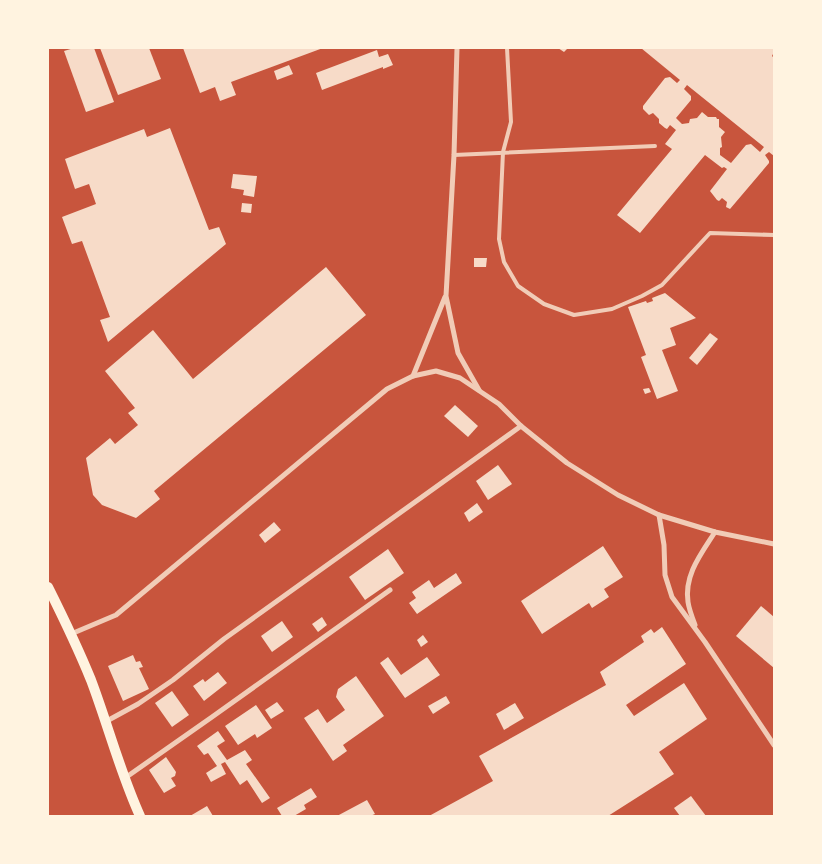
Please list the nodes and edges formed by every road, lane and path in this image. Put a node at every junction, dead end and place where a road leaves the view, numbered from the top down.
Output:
1 (456, 48) edge
2 (507, 48) edge
3 (655, 146) dead end
4 (503, 152) junction
5 (454, 155) junction
6 (774, 235) edge
7 (446, 296) junction
8 (413, 376) junction
9 (479, 390) junction
10 (521, 426) junction
11 (659, 515) junction
12 (714, 532) junction
13 (774, 544) edge
14 (48, 587) edge
15 (390, 590) dead end
16 (696, 630) junction
17 (71, 634) junction
18 (104, 723) junction
19 (774, 745) edge
20 (125, 778) junction
21 (140, 816) edge

1 - 5 street
2 - 4 lane
3 - 4 lane
4 - 5 lane
4 - 6 lane
5 - 7 street
7 - 8 street
7 - 9 street
8 - 9 street
8 - 17 street
9 - 10 street
10 - 11 street
10 - 18 street
11 - 12 street
11 - 16 street
12 - 13 street
12 - 16 street
14 - 17 main road
15 - 20 street
16 - 19 street
17 - 18 main road
18 - 20 main road
20 - 21 main road

